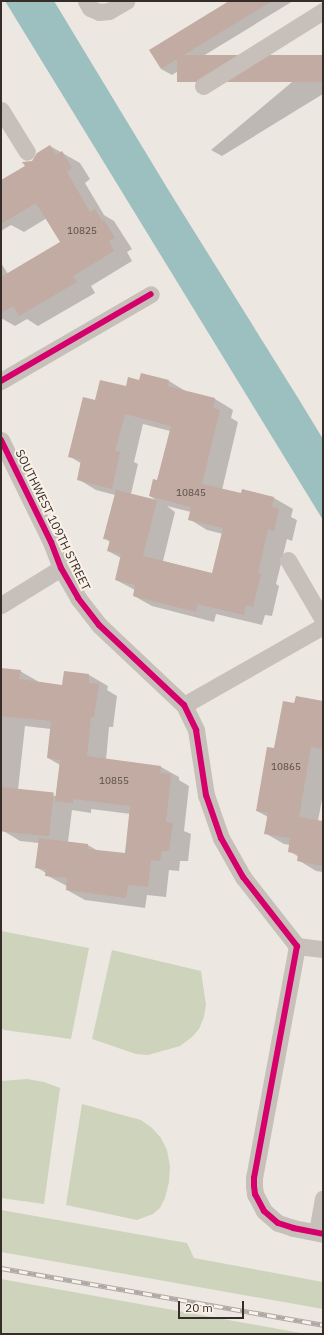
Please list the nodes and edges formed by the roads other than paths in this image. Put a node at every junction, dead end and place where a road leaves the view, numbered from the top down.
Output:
1 (86, 1) edge
2 (126, 1) edge
3 (323, 11) edge
4 (203, 86) dead end
5 (1, 110) edge
6 (27, 152) dead end
7 (151, 294) dead end
8 (1, 381) edge
9 (1, 440) edge
10 (288, 560) dead end
11 (61, 568) junction
12 (1, 605) edge
13 (323, 620) edge
14 (323, 626) edge
15 (184, 705) junction
16 (297, 946) junction
17 (323, 949) edge
18 (323, 1199) edge
19 (320, 1233) edge

1 - 2 street
3 - 4 street
5 - 6 street
7 - 8 street
9 - 11 street, SOUTHWEST 109TH STREET
10 - 13 street
11 - 12 street
11 - 15 street, SOUTHWEST 109TH STREET
14 - 15 street
15 - 16 street, SOUTHWEST 109TH STREET
16 - 17 street
16 - 19 street
18 - 19 street

